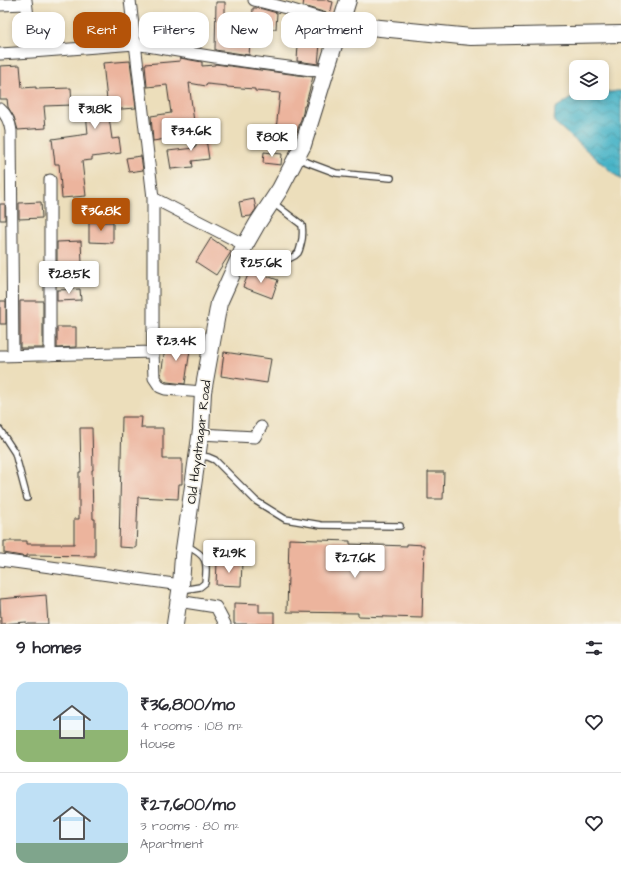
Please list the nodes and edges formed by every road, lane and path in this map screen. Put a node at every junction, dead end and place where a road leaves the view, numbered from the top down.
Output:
1 (130, 0) edge
2 (254, 0) edge
3 (348, 0) edge
4 (26, 2) edge
5 (0, 5) edge
6 (300, 12) edge
7 (344, 12) edge
8 (377, 28) edge
9 (621, 34) edge
10 (135, 44) junction
11 (333, 48) edge
12 (32, 52) junction
13 (0, 54) edge
14 (326, 72) junction
15 (0, 110) edge
16 (297, 158) junction
17 (391, 178) dead end
18 (50, 180) dead end
19 (153, 198) junction
20 (272, 202) junction
21 (243, 250) junction
22 (153, 352) junction
23 (13, 355) junction
24 (50, 355) junction
25 (0, 356) edge
26 (202, 392) junction
27 (261, 427) dead end
28 (0, 430) edge
29 (200, 434) junction
30 (197, 456) junction
31 (27, 498) dead end
32 (400, 526) dead end
33 (185, 545) junction
34 (0, 560) edge
35 (180, 592) junction
36 (175, 624) edge
37 (225, 624) edge

1 - 10 street
2 - 6 street
3 - 7 street, Old Hayatnagar Road
4 - 5 street
4 - 12 street
8 - 9 street
10 - 12 street
10 - 14 street
10 - 19 street
11 - 14 street, Old Hayatnagar Road
12 - 13 street
14 - 16 street, Old Hayatnagar Road
15 - 23 street
16 - 17 lane
16 - 20 street, Old Hayatnagar Road
18 - 24 street
19 - 21 street
19 - 22 street
20 - 21 street, Old Hayatnagar Road
20 - 21 lane
21 - 26 street, Old Hayatnagar Road
22 - 24 street
22 - 26 street
23 - 24 street
23 - 25 street
26 - 29 street, Old Hayatnagar Road
27 - 29 street
28 - 31 lane
29 - 30 street, Old Hayatnagar Road
30 - 32 lane
30 - 33 street, Old Hayatnagar Road
33 - 35 street, Old Hayatnagar Road
33 - 35 lane
34 - 35 street
35 - 36 street, Old Hayatnagar Road
35 - 37 street

